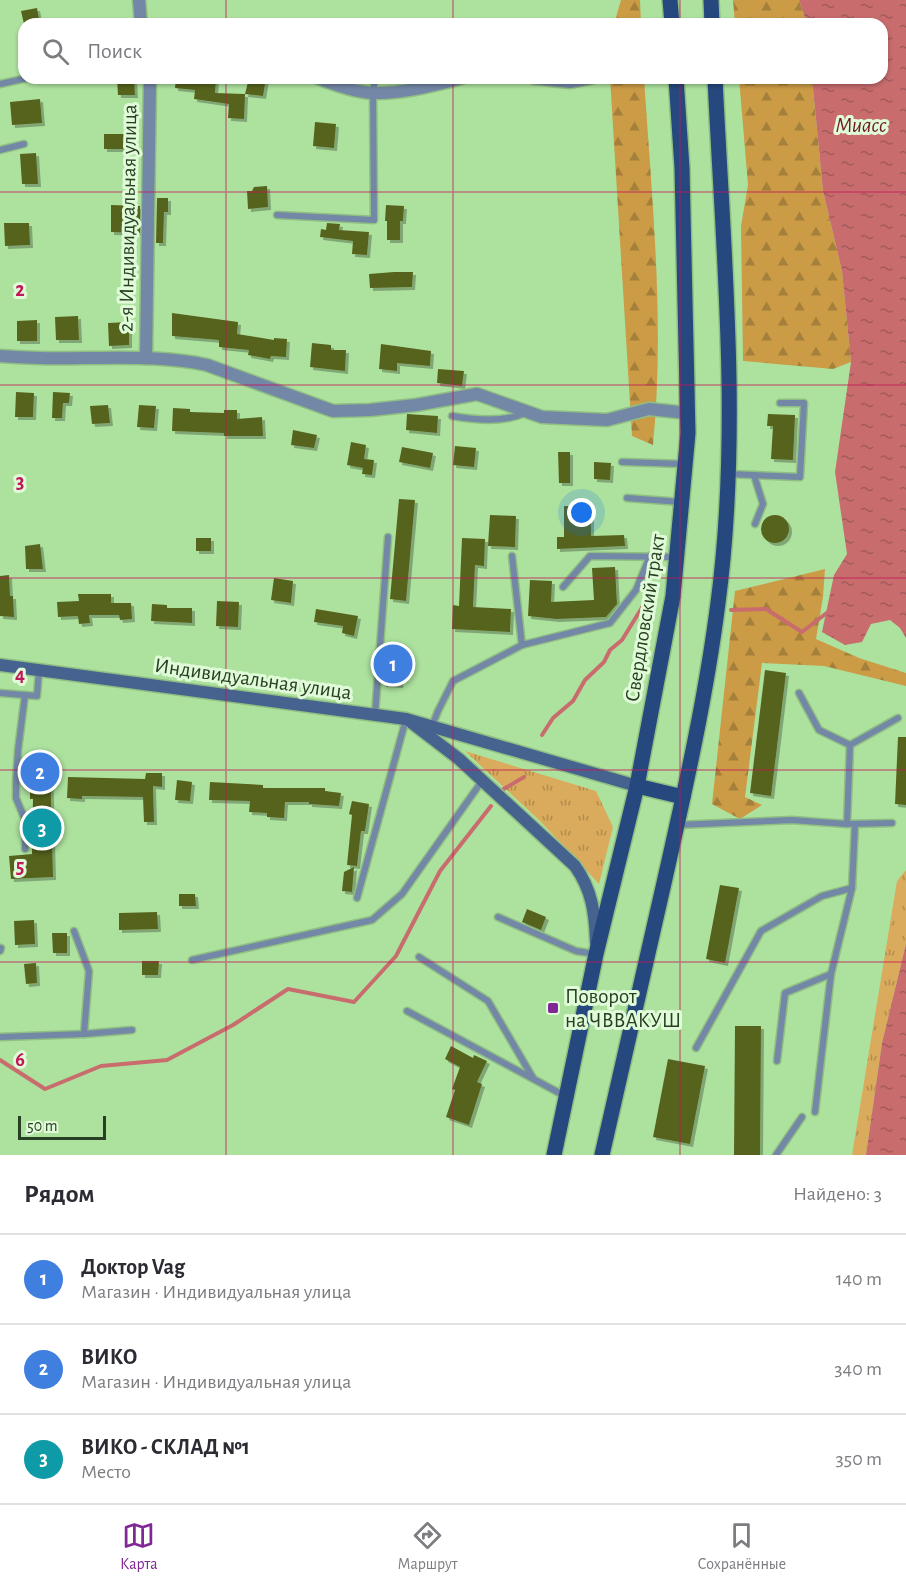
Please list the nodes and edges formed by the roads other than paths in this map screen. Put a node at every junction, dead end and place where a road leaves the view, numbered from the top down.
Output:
1 (139, 0) edge
2 (670, 0) edge
3 (711, 0) edge
4 (140, 18) edge
5 (672, 18) edge
6 (712, 18) edge
7 (18, 80) edge
8 (0, 84) edge
9 (150, 84) edge
10 (334, 84) edge
11 (374, 84) edge
12 (437, 84) edge
13 (676, 84) edge
14 (715, 84) edge
15 (373, 93) junction
16 (24, 144) dead end
17 (0, 150) edge
18 (277, 215) dead end
19 (0, 356) edge
20 (146, 358) junction
21 (780, 403) dead end
22 (528, 412) junction
23 (687, 413) junction
24 (452, 416) dead end
25 (622, 462) dead end
26 (686, 464) junction
27 (728, 474) junction
28 (754, 475) junction
29 (627, 498) dead end
30 (683, 502) junction
31 (755, 524) dead end
32 (387, 537) dead end
33 (512, 556) dead end
34 (650, 556) junction
35 (677, 557) junction
36 (563, 587) dead end
37 (522, 645) junction
38 (0, 665) edge
39 (39, 670) junction
40 (0, 693) edge
41 (799, 693) dead end
42 (25, 695) junction
43 (375, 715) junction
44 (898, 718) dead end
45 (406, 719) junction
46 (432, 726) junction
47 (850, 745) junction
48 (483, 781) junction
49 (637, 786) junction
50 (683, 797) junction
51 (892, 823) dead end
52 (847, 824) junction
53 (855, 824) junction
54 (677, 825) junction
55 (25, 849) dead end
56 (852, 888) junction
57 (357, 898) dead end
58 (498, 918) dead end
59 (74, 930) dead end
60 (596, 954) junction
61 (419, 957) dead end
62 (192, 960) dead end
63 (831, 974) junction
64 (407, 1011) dead end
65 (132, 1030) dead end
66 (84, 1034) junction
67 (0, 1037) edge
68 (696, 1048) dead end
69 (777, 1061) dead end
70 (534, 1079) junction
71 (566, 1096) junction
72 (814, 1112) dead end
73 (802, 1117) dead end
74 (554, 1155) edge
75 (602, 1155) edge
76 (776, 1155) edge

1 - 4 street
2 - 5 main road
3 - 6 main road
7 - 8 lane
9 - 20 street, 2-я Индивидуальная улица
10 - 15 street
11 - 15 lane
12 - 15 street
13 - 23 main road, Свердловский тракт
14 - 27 main road
15 - 18 lane
16 - 17 lane
19 - 20 street, 2-я Индивидуальная улица
20 - 22 street, 2-я Индивидуальная улица
21 - 28 lane
22 - 23 street, 2-я Индивидуальная улица
22 - 24 lane
23 - 26 main road, Свердловский тракт
25 - 26 lane
26 - 30 main road, Свердловский тракт
27 - 28 lane
27 - 50 main road
28 - 31 lane
29 - 30 lane
30 - 35 main road, Свердловский тракт
32 - 43 lane
33 - 37 lane
34 - 35 lane
34 - 36 lane
34 - 37 lane
35 - 49 main road, Свердловский тракт
37 - 46 lane
38 - 39 main road, Индивидуальная улица
39 - 42 lane
39 - 43 main road, Индивидуальная улица
40 - 42 lane
41 - 47 lane
42 - 55 lane
43 - 45 main road, Индивидуальная улица
44 - 47 lane
45 - 46 main road, Индивидуальная улица
45 - 48 main road
45 - 57 lane
46 - 49 main road, Индивидуальная улица
47 - 52 lane
48 - 60 main road
48 - 62 lane
49 - 50 main road
49 - 60 main road, Свердловский тракт
50 - 54 main road
51 - 53 lane
52 - 53 lane
52 - 54 lane
53 - 56 lane
54 - 75 main road
56 - 63 lane
56 - 68 lane
58 - 60 lane
59 - 66 lane
60 - 71 main road, Свердловский тракт
61 - 70 lane
63 - 69 lane
63 - 72 lane
64 - 70 lane
65 - 66 lane
66 - 67 lane
70 - 71 lane
71 - 74 main road, Свердловский тракт
73 - 76 lane

